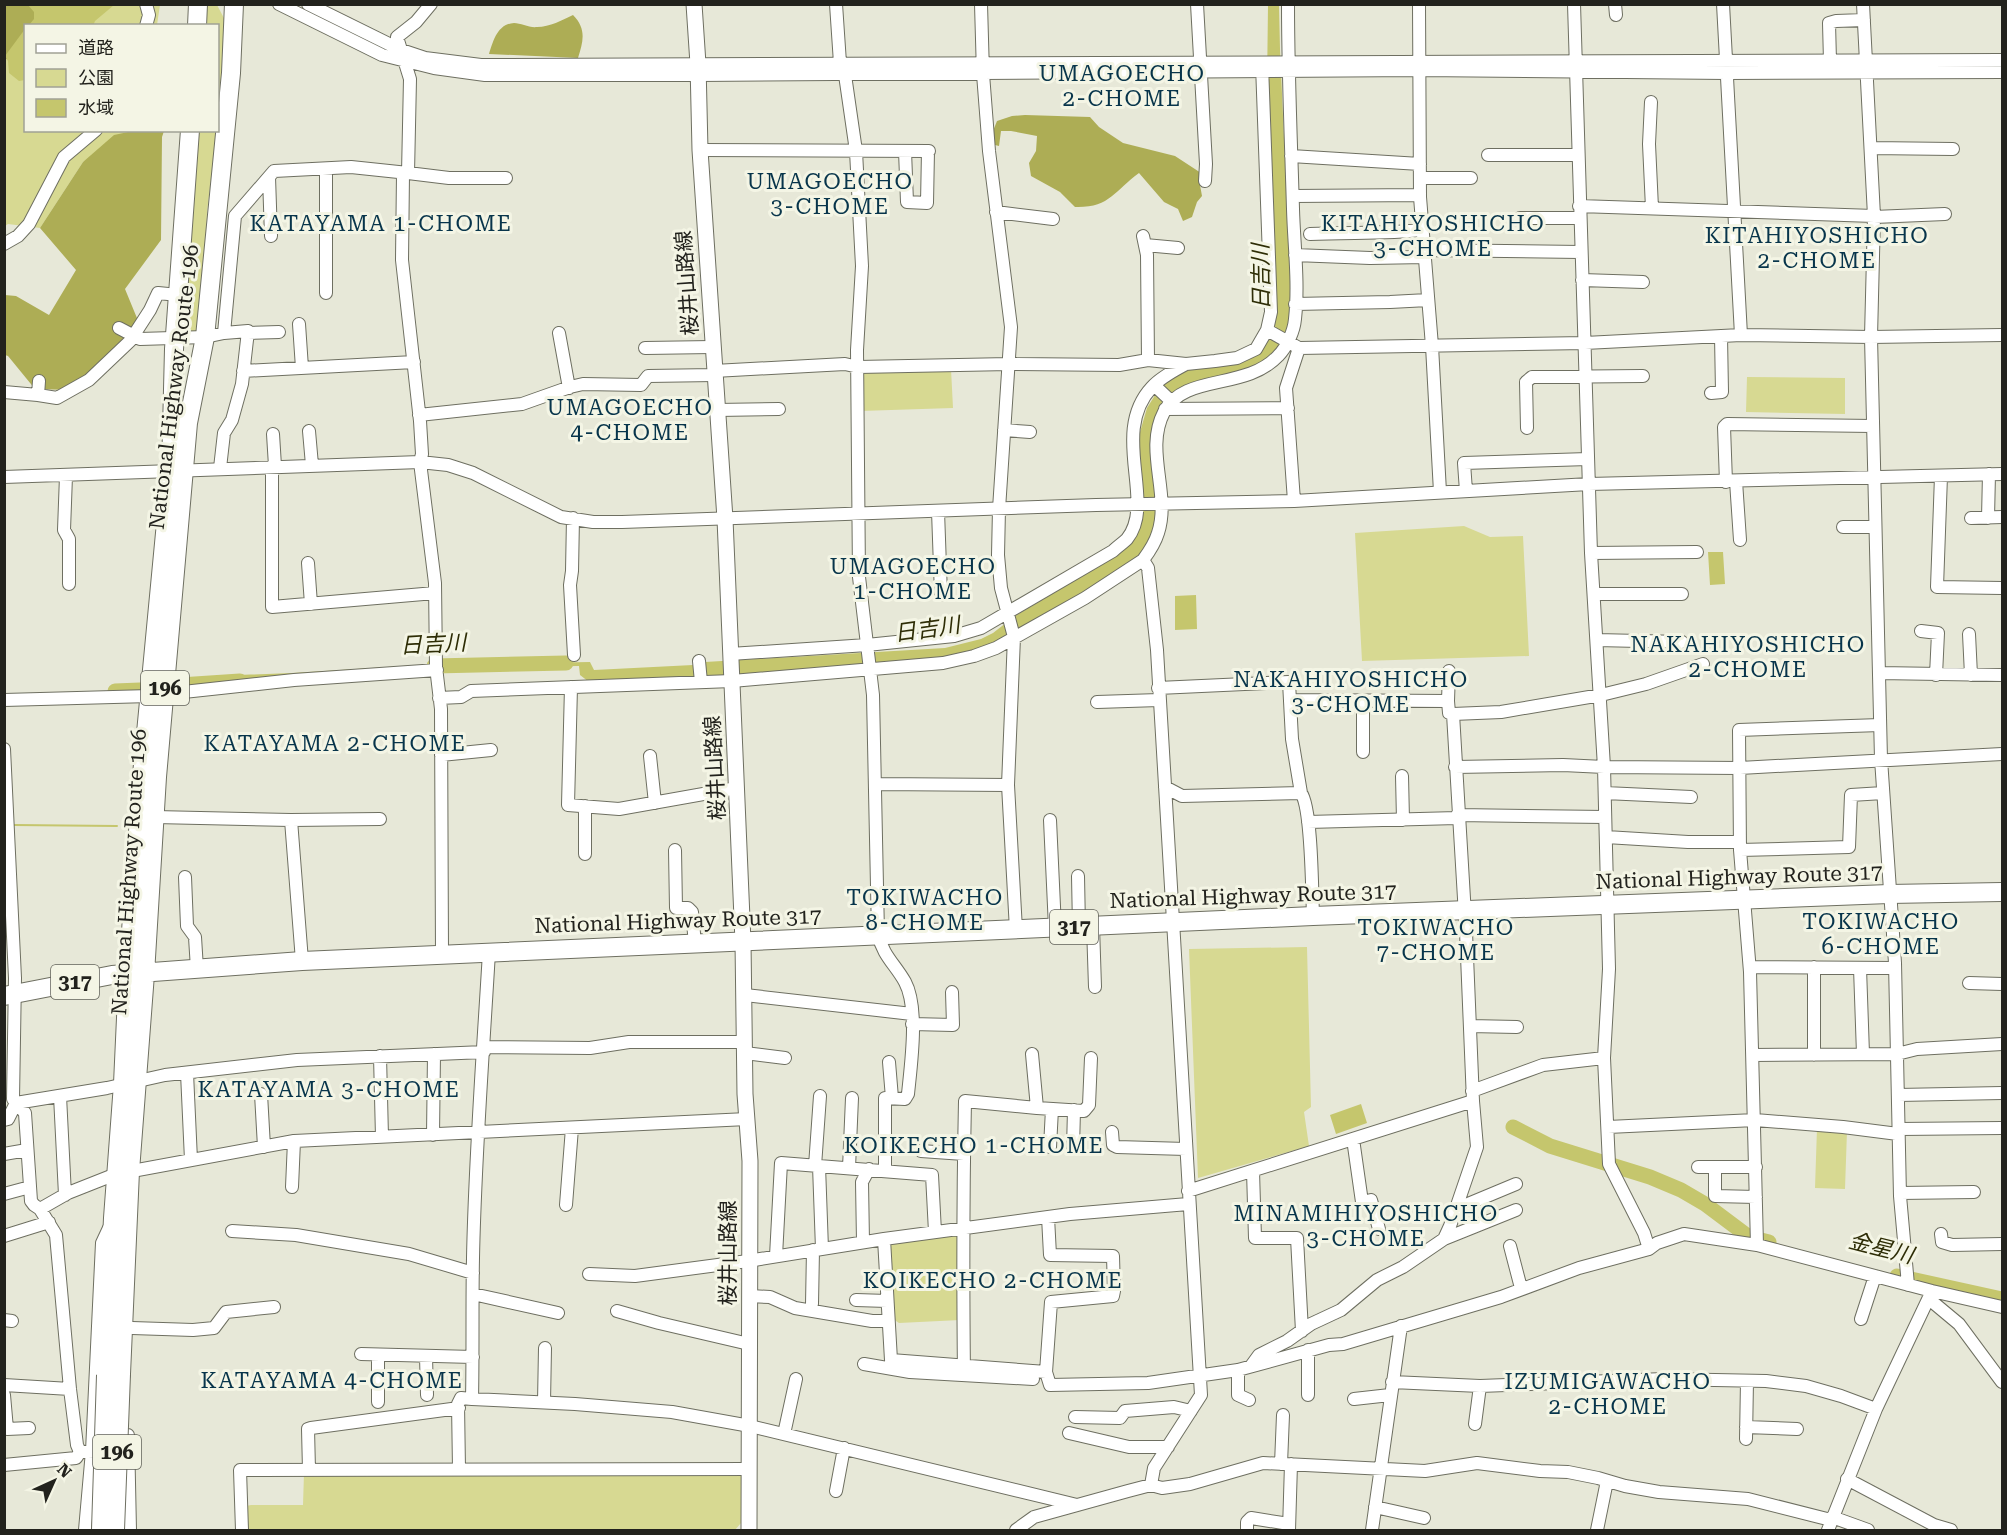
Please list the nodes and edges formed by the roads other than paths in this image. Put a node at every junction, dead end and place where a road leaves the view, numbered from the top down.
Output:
1 (146, 4) edge
2 (198, 4) edge
3 (234, 4) edge
4 (279, 4) edge
5 (308, 4) edge
6 (431, 4) edge
7 (694, 4) edge
8 (836, 4) edge
9 (981, 4) edge
10 (1197, 4) edge
11 (1287, 4) edge
12 (1419, 4) edge
13 (1574, 4) edge
14 (1723, 4) edge
15 (1863, 4) edge
16 (1863, 20) junction
17 (147, 24) edge
18 (197, 24) edge
19 (402, 56) junction
20 (2002, 60) edge
21 (1830, 61) junction
22 (1420, 66) junction
23 (1866, 66) junction
24 (842, 67) junction
25 (1262, 67) junction
26 (1288, 67) junction
27 (1575, 67) junction
28 (1726, 67) junction
29 (983, 68) junction
30 (1201, 68) junction
31 (698, 69) junction
32 (2002, 72) edge
33 (1651, 102) dead end
34 (94, 132) edge
35 (190, 132) edge
36 (1871, 148) junction
37 (1953, 149) dead end
38 (699, 150) junction
39 (856, 151) junction
40 (905, 151) junction
41 (1488, 155) dead end
42 (1578, 155) junction
43 (1291, 156) junction
44 (1420, 164) junction
45 (326, 169) junction
46 (406, 173) junction
47 (269, 177) junction
48 (506, 178) dead end
49 (1420, 178) junction
50 (1471, 178) dead end
51 (1205, 182) dead end
52 (1420, 195) junction
53 (1293, 196) junction
54 (1652, 208) junction
55 (1734, 210) junction
56 (996, 212) junction
57 (1580, 212) junction
58 (1945, 214) dead end
59 (1874, 216) junction
60 (1520, 218) dead end
61 (1053, 219) dead end
62 (1422, 230) junction
63 (1310, 234) dead end
64 (271, 236) dead end
65 (4, 244) edge
66 (1178, 248) dead end
67 (1581, 252) junction
68 (1424, 253) junction
69 (1295, 255) junction
70 (1582, 280) junction
71 (1643, 282) dead end
72 (326, 293) dead end
73 (178, 295) junction
74 (1428, 300) junction
75 (1296, 304) junction
76 (298, 324) dead end
77 (119, 328) dead end
78 (1267, 331) junction
79 (279, 332) dead end
80 (224, 333) junction
81 (248, 333) junction
82 (559, 333) dead end
83 (1741, 335) junction
84 (2002, 335) edge
85 (1721, 336) junction
86 (133, 337) junction
87 (205, 337) junction
88 (1871, 337) junction
89 (175, 338) junction
90 (1287, 341) junction
91 (1585, 343) junction
92 (1432, 346) junction
93 (712, 347) junction
94 (645, 348) dead end
95 (1299, 348) junction
96 (1148, 360) junction
97 (414, 362) junction
98 (1009, 364) junction
99 (1186, 364) junction
100 (858, 367) junction
101 (302, 368) junction
102 (243, 371) junction
103 (714, 373) junction
104 (1585, 376) junction
105 (1643, 376) dead end
106 (39, 381) dead end
107 (1154, 385) junction
108 (569, 388) junction
109 (4, 392) edge
110 (1712, 393) dead end
111 (38, 395) junction
112 (1169, 404) junction
113 (1288, 408) junction
114 (779, 409) dead end
115 (717, 410) junction
116 (419, 414) junction
117 (1873, 426) junction
118 (1527, 428) dead end
119 (1004, 430) junction
120 (309, 431) dead end
121 (1030, 432) dead end
122 (273, 434) dead end
123 (1588, 459) junction
124 (420, 462) junction
125 (312, 465) junction
126 (273, 466) junction
127 (220, 468) junction
128 (177, 470) junction
129 (1989, 474) junction
130 (2002, 474) edge
131 (66, 476) junction
132 (1941, 476) junction
133 (4, 477) edge
134 (1874, 479) junction
135 (1731, 482) junction
136 (1589, 484) junction
137 (1466, 491) junction
138 (1440, 492) junction
139 (1294, 501) junction
140 (1161, 503) junction
141 (1137, 505) junction
142 (999, 509) junction
143 (938, 511) junction
144 (858, 515) junction
145 (573, 518) junction
146 (1971, 518) dead end
147 (1988, 518) junction
148 (2002, 518) edge
149 (725, 519) junction
150 (1875, 527) junction
151 (1843, 528) dead end
152 (1740, 540) dead end
153 (1697, 552) dead end
154 (1591, 553) junction
155 (1143, 560) junction
156 (308, 563) dead end
157 (69, 584) dead end
158 (2002, 588) edge
159 (435, 593) junction
160 (1594, 594) junction
161 (1682, 594) dead end
162 (941, 596) dead end
163 (311, 604) junction
164 (1006, 613) junction
165 (1921, 631) dead end
166 (1969, 634) dead end
167 (1014, 637) junction
168 (1597, 640) junction
169 (1682, 642) dead end
170 (867, 645) junction
171 (730, 654) junction
172 (574, 655) dead end
173 (699, 661) dead end
174 (1703, 664) dead end
175 (436, 666) junction
176 (870, 668) junction
177 (1449, 671) dead end
178 (1879, 674) junction
179 (1936, 675) junction
180 (1971, 675) junction
181 (2002, 675) edge
182 (732, 680) junction
183 (701, 681) junction
184 (571, 687) junction
185 (1159, 694) junction
186 (157, 695) junction
187 (1601, 695) junction
188 (440, 698) junction
189 (4, 700) edge
190 (1290, 700) junction
191 (1364, 700) junction
192 (1448, 701) junction
193 (1097, 702) dead end
194 (1453, 714) junction
195 (1880, 725) junction
196 (4, 748) edge
197 (490, 750) dead end
198 (1363, 752) dead end
199 (2002, 754) edge
200 (441, 755) junction
201 (650, 756) dead end
202 (1881, 759) junction
203 (1455, 767) junction
204 (1605, 767) junction
205 (1740, 768) junction
206 (1402, 776) dead end
207 (876, 784) junction
208 (1008, 785) junction
209 (1165, 787) junction
210 (737, 788) junction
211 (1605, 793) junction
212 (1883, 793) junction
213 (1301, 794) junction
214 (1691, 797) dead end
215 (655, 803) junction
216 (585, 806) junction
217 (1457, 816) junction
218 (155, 817) junction
219 (1605, 817) junction
220 (380, 819) dead end
221 (291, 820) junction
222 (1050, 820) dead end
223 (1403, 820) junction
224 (1308, 822) junction
225 (7, 829) edge
226 (1606, 837) junction
227 (1740, 846) junction
228 (675, 850) dead end
229 (585, 854) dead end
230 (1078, 876) dead end
231 (185, 877) dead end
232 (2002, 892) edge
233 (1889, 894) junction
234 (1743, 901) junction
235 (1608, 905) junction
236 (1463, 910) junction
237 (1313, 916) junction
238 (1174, 922) junction
239 (1086, 926) junction
240 (1055, 928) junction
241 (1016, 930) junction
242 (878, 934) junction
243 (743, 942) junction
244 (695, 944) junction
245 (489, 952) junction
246 (442, 954) junction
247 (302, 961) junction
248 (1750, 967) junction
249 (1814, 967) junction
250 (1860, 968) junction
251 (1895, 968) junction
252 (197, 969) junction
253 (137, 974) junction
254 (1969, 983) dead end
255 (2002, 984) edge
256 (1095, 987) dead end
257 (952, 992) dead end
258 (8, 993) edge
259 (745, 995) junction
260 (912, 1019) junction
261 (1470, 1026) junction
262 (1517, 1027) dead end
263 (2002, 1044) edge
264 (745, 1048) junction
265 (484, 1049) junction
266 (434, 1054) junction
267 (1032, 1054) dead end
268 (1863, 1054) junction
269 (1897, 1054) junction
270 (1753, 1055) junction
271 (1814, 1055) junction
272 (380, 1056) junction
273 (785, 1058) dead end
274 (1091, 1058) dead end
275 (1604, 1058) junction
276 (889, 1062) dead end
277 (186, 1073) junction
278 (130, 1083) junction
279 (261, 1094) dead end
280 (2002, 1094) edge
281 (820, 1095) dead end
282 (1898, 1095) junction
283 (60, 1096) junction
284 (1472, 1096) junction
285 (852, 1098) dead end
286 (892, 1098) junction
287 (16, 1103) junction
288 (1036, 1108) junction
289 (1052, 1109) junction
290 (1074, 1110) junction
291 (747, 1119) junction
292 (4, 1120) edge
293 (1755, 1120) junction
294 (1608, 1127) junction
295 (572, 1128) junction
296 (2002, 1128) edge
297 (1898, 1131) junction
298 (1112, 1132) dead end
299 (477, 1133) junction
300 (433, 1135) junction
301 (382, 1137) junction
302 (1353, 1139) junction
303 (294, 1141) junction
304 (264, 1147) junction
305 (1050, 1147) dead end
306 (1073, 1148) dead end
307 (1186, 1149) junction
308 (27, 1150) junction
309 (921, 1151) dead end
310 (4, 1154) edge
311 (964, 1154) junction
312 (191, 1160) junction
313 (817, 1166) junction
314 (1698, 1167) dead end
315 (1715, 1167) junction
316 (1756, 1167) junction
317 (849, 1168) junction
318 (869, 1169) junction
319 (885, 1170) junction
320 (1253, 1171) junction
321 (123, 1172) junction
322 (1516, 1184) dead end
323 (30, 1187) junction
324 (292, 1187) dead end
325 (1974, 1192) dead end
326 (1900, 1193) junction
327 (4, 1194) edge
328 (65, 1195) junction
329 (1756, 1197) junction
330 (1188, 1198) junction
331 (566, 1205) dead end
332 (40, 1209) junction
333 (1456, 1209) junction
334 (1516, 1210) dead end
335 (1048, 1217) junction
336 (120, 1218) junction
337 (50, 1222) junction
338 (965, 1228) junction
339 (1379, 1229) dead end
340 (232, 1231) dead end
341 (935, 1232) junction
342 (1941, 1234) dead end
343 (4, 1236) edge
344 (884, 1239) junction
345 (1444, 1239) junction
346 (863, 1242) junction
347 (2002, 1244) edge
348 (1757, 1245) junction
349 (1510, 1246) dead end
350 (1649, 1249) junction
351 (817, 1250) junction
352 (776, 1257) junction
353 (748, 1261) junction
354 (473, 1273) junction
355 (589, 1274) dead end
356 (1875, 1276) junction
357 (1908, 1285) junction
358 (1521, 1288) junction
359 (473, 1294) junction
360 (1931, 1295) junction
361 (749, 1296) junction
362 (856, 1300) dead end
363 (887, 1300) junction
364 (812, 1304) dead end
365 (273, 1307) dead end
366 (2002, 1307) edge
367 (617, 1311) dead end
368 (558, 1313) dead end
369 (1861, 1319) dead end
370 (888, 1321) junction
371 (1401, 1326) junction
372 (132, 1328) junction
373 (1302, 1331) junction
374 (749, 1344) junction
375 (544, 1348) dead end
376 (1308, 1350) junction
377 (361, 1354) dead end
378 (378, 1354) junction
379 (426, 1356) junction
380 (473, 1357) junction
381 (864, 1364) dead end
382 (1251, 1366) junction
383 (1238, 1370) junction
384 (964, 1371) junction
385 (113, 1375) junction
386 (1047, 1375) junction
387 (1200, 1375) junction
388 (796, 1379) dead end
389 (1747, 1381) junction
390 (2002, 1382) edge
391 (4, 1386) edge
392 (1480, 1386) junction
393 (70, 1389) junction
394 (1391, 1389) junction
395 (4, 1395) edge
396 (427, 1395) dead end
397 (1308, 1395) dead end
398 (472, 1399) junction
399 (1354, 1399) dead end
400 (1249, 1400) dead end
401 (378, 1402) dead end
402 (544, 1402) junction
403 (459, 1408) junction
404 (1876, 1409) junction
405 (1191, 1411) junction
406 (1283, 1415) dead end
407 (1075, 1417) dead end
408 (1475, 1424) dead end
409 (750, 1426) junction
410 (29, 1428) dead end
411 (1797, 1429) dead end
412 (1070, 1433) dead end
413 (784, 1434) junction
414 (1168, 1447) junction
415 (844, 1448) junction
416 (127, 1450) junction
417 (86, 1452) junction
418 (1286, 1464) junction
419 (4, 1466) edge
420 (459, 1469) junction
421 (750, 1469) junction
422 (1382, 1469) junction
423 (309, 1470) junction
424 (1847, 1479) junction
425 (1607, 1481) junction
426 (1150, 1485) junction
427 (836, 1491) dead end
428 (1077, 1505) junction
429 (1375, 1507) junction
430 (1424, 1518) dead end
431 (1831, 1522) edge
432 (1289, 1527) edge
433 (85, 1530) edge
434 (101, 1530) edge
435 (114, 1530) edge
436 (130, 1530) edge
437 (242, 1530) edge
438 (749, 1530) edge
439 (1016, 1530) edge
440 (1247, 1530) edge
441 (1371, 1530) edge
442 (1597, 1530) edge
443 (1868, 1530) edge
444 (1951, 1530) edge

1 - 17 street
2 - 18 highway
3 - 87 highway, National Highway Route 196 / 196
4 - 19 street
5 - 19 street
6 - 19 street
7 - 31 main road, 桜井山路線
8 - 24 street
9 - 29 street
10 - 30 street
11 - 26 street
12 - 22 street
13 - 27 street
14 - 28 street
15 - 16 street
16 - 21 street
16 - 23 street
19 - 31 street
19 - 46 street
20 - 23 street
21 - 23 street
21 - 28 street
22 - 26 street
22 - 27 street
22 - 44 street
23 - 28 street
23 - 32 street
23 - 36 street
24 - 29 street
24 - 31 street
24 - 39 street
25 - 26 street
25 - 30 street
25 - 78 street
26 - 43 street
27 - 28 street
27 - 42 street
28 - 55 street
29 - 30 street
29 - 56 street
30 - 51 street
31 - 38 main road, 桜井山路線
33 - 54 street
34 - 65 street
35 - 73 highway, National Highway Route 196 / 196
36 - 37 street
36 - 59 street
38 - 39 street
38 - 93 main road, 桜井山路線
39 - 40 street
39 - 100 street
40 - 40 street
41 - 42 street
42 - 57 street
43 - 44 street
43 - 53 street
44 - 49 street
45 - 46 street
45 - 47 street
45 - 72 street
46 - 48 street
46 - 97 street
47 - 64 street
47 - 80 street
49 - 50 street
49 - 52 street
52 - 53 street
52 - 62 street
53 - 69 street
54 - 55 street
54 - 57 street
55 - 59 street
55 - 83 street
56 - 61 street
56 - 98 street
57 - 60 street
57 - 67 street
58 - 59 street
59 - 88 street
62 - 63 street
62 - 68 street
66 - 96 street
67 - 68 street
67 - 70 street
68 - 69 street
68 - 74 street
69 - 75 street
70 - 71 street
70 - 91 street
73 - 86 street
73 - 89 highway, National Highway Route 196 / 196
74 - 75 street
74 - 92 street
75 - 90 street
76 - 101 street
77 - 86 street
78 - 90 street
78 - 99 street
79 - 81 street
80 - 81 street
80 - 87 street
81 - 102 street
82 - 108 street
83 - 85 street
83 - 88 street
84 - 88 street
85 - 91 street
85 - 110 street
86 - 89 street
86 - 111 street
87 - 89 street
87 - 128 highway, National Highway Route 196 / 196
88 - 117 street
89 - 128 highway, National Highway Route 196 / 196
90 - 95 street
90 - 112 street
91 - 92 street
91 - 104 street
92 - 95 street
92 - 138 street
93 - 94 street
93 - 103 main road, 桜井山路線
95 - 113 street
96 - 98 street
96 - 99 street
97 - 101 street
97 - 116 street
98 - 100 street
98 - 119 street
99 - 107 street
100 - 103 street
100 - 144 street
101 - 102 street
102 - 127 street
103 - 108 street
103 - 115 main road, 桜井山路線
104 - 105 street
104 - 118 street
104 - 123 street
106 - 111 street
107 - 112 street
107 - 141 street
108 - 116 street
109 - 111 street
112 - 113 street
112 - 140 street
113 - 139 street
114 - 115 street
115 - 149 main road, 桜井山路線
116 - 124 street
117 - 134 street
117 - 135 street
119 - 121 street
119 - 142 street
120 - 125 street
122 - 126 street
123 - 136 street
123 - 137 street
124 - 125 street
124 - 145 street
124 - 159 street
125 - 126 street
126 - 127 street
126 - 163 street
127 - 128 street
128 - 131 street
128 - 186 highway, National Highway Route 196 / 196
129 - 130 street
129 - 132 street
129 - 147 street
131 - 133 street
131 - 157 street
132 - 134 street
132 - 158 street
134 - 135 street
134 - 150 street
135 - 136 street
135 - 152 street
136 - 137 street
136 - 154 street
137 - 138 street
138 - 139 street
139 - 140 street
140 - 141 street
140 - 155 street
141 - 142 street
141 - 164 street
142 - 143 street
142 - 164 street
143 - 144 street
143 - 162 street
144 - 149 street
144 - 170 street
145 - 149 street
145 - 172 street
146 - 147 street
147 - 148 street
149 - 171 main road, 桜井山路線
150 - 151 street
150 - 178 street
153 - 154 street
154 - 160 street
155 - 167 street
155 - 185 street
156 - 163 street
159 - 163 street
159 - 175 street
160 - 161 street
160 - 168 street
164 - 167 street
164 - 170 street
165 - 179 street
166 - 180 street
167 - 176 street
167 - 208 street
168 - 169 street
168 - 187 street
170 - 171 street
170 - 176 street
171 - 182 main road, 桜井山路線
173 - 183 street
174 - 187 street
175 - 186 street
175 - 188 street
176 - 182 street
176 - 207 street
177 - 192 street
178 - 179 street
178 - 195 street
179 - 180 street
180 - 181 street
182 - 183 street
182 - 210 main road, 桜井山路線
183 - 184 street
184 - 188 street
184 - 216 street
185 - 190 street
185 - 193 street
185 - 209 street
186 - 189 street
186 - 218 highway, National Highway Route 196 / 196
186 - 253 highway, National Highway Route 196 / 196
187 - 194 street
187 - 204 street
188 - 200 street
190 - 191 street
190 - 213 street
191 - 192 street
191 - 198 street
192 - 194 street
194 - 203 street
195 - 202 street
195 - 205 street
196 - 225 street
197 - 200 street
199 - 202 street
200 - 246 street
201 - 215 street
202 - 205 street
202 - 212 street
203 - 204 street
203 - 217 street
204 - 205 street
204 - 211 street
205 - 227 street
206 - 223 street
207 - 208 street
207 - 242 street
208 - 241 street
209 - 213 street
209 - 238 street
210 - 215 street
210 - 243 main road, 桜井山路線
211 - 214 street
211 - 219 street
212 - 227 street
212 - 233 street
213 - 224 street
215 - 216 street
216 - 229 street
217 - 219 street
217 - 223 street
217 - 236 street
218 - 221 street
218 - 253 highway, National Highway Route 196 / 196
219 - 226 street
220 - 221 street
221 - 247 street
222 - 240 street
223 - 224 street
224 - 237 street
225 - 258 street
226 - 227 street
226 - 235 street
227 - 234 street
228 - 244 street
230 - 239 street
231 - 252 street
232 - 233 highway, National Highway Route 317 / 317
233 - 234 highway, National Highway Route 317 / 317
233 - 251 street
234 - 235 highway, National Highway Route 317 / 317
234 - 248 street
235 - 236 highway, National Highway Route 317 / 317
235 - 275 street
236 - 237 highway, National Highway Route 317 / 317
236 - 261 street
237 - 238 highway, National Highway Route 317 / 317
238 - 239 highway, National Highway Route 317 / 317
238 - 307 street
239 - 240 highway, National Highway Route 317 / 317
239 - 256 street
240 - 241 highway, National Highway Route 317 / 317
241 - 242 highway, National Highway Route 317 / 317
242 - 243 highway, National Highway Route 317 / 317
242 - 260 street
243 - 244 highway, National Highway Route 317 / 317
243 - 259 main road, 桜井山路線
244 - 245 highway, National Highway Route 317 / 317
245 - 246 highway, National Highway Route 317 / 317
245 - 265 street
246 - 247 highway, National Highway Route 317 / 317
247 - 252 highway, National Highway Route 317 / 317
248 - 249 street
248 - 270 street
249 - 250 street
249 - 271 street
250 - 251 street
250 - 268 street
251 - 269 street
252 - 253 highway, National Highway Route 317 / 317
253 - 258 highway, National Highway Route 317 / 317
253 - 278 highway, National Highway Route 196 / 196
254 - 255 street
257 - 260 street
258 - 287 street
259 - 260 street
259 - 264 main road, 桜井山路線
260 - 286 street
261 - 262 street
261 - 284 street
263 - 269 street
264 - 265 street
264 - 273 street
264 - 291 main road, 桜井山路線
265 - 266 street
265 - 299 street
266 - 272 street
266 - 300 street
267 - 288 street
268 - 269 street
268 - 271 street
269 - 282 street
270 - 271 street
270 - 293 street
272 - 277 street
272 - 301 street
274 - 290 street
275 - 284 street
275 - 294 street
276 - 286 street
277 - 278 street
277 - 312 street
278 - 283 street
278 - 321 highway, National Highway Route 196 / 196
279 - 304 street
280 - 282 street
281 - 313 street
282 - 297 street
283 - 287 street
283 - 328 street
284 - 302 street
284 - 333 street
285 - 317 street
286 - 319 street
287 - 292 street
287 - 308 street
288 - 289 street
288 - 311 street
289 - 290 street
289 - 305 street
290 - 306 street
291 - 295 street
291 - 353 main road, 桜井山路線
293 - 294 street
293 - 297 street
293 - 316 street
294 - 350 street
295 - 299 street
295 - 331 street
296 - 297 street
297 - 326 street
298 - 307 street
299 - 300 street
299 - 354 street
300 - 301 street
301 - 303 street
302 - 320 street
302 - 339 street
303 - 304 street
303 - 324 street
304 - 312 street
307 - 330 street
308 - 310 street
308 - 323 street
309 - 311 street
311 - 338 street
312 - 321 street
313 - 317 street
313 - 351 street
313 - 352 street
314 - 315 street
315 - 316 street
315 - 329 street
316 - 329 street
317 - 318 street
318 - 319 street
318 - 346 street
319 - 341 street
320 - 330 street
320 - 373 street
321 - 328 street
321 - 336 highway, National Highway Route 196 / 196
322 - 333 street
323 - 327 street
323 - 332 street
325 - 326 street
326 - 357 street
328 - 332 street
329 - 348 street
330 - 335 street
330 - 387 street
332 - 337 street
333 - 345 street
334 - 345 street
335 - 338 street
335 - 386 street
336 - 372 street
336 - 385 highway, National Highway Route 196 / 196
336 - 417 street
337 - 343 street
337 - 393 street
338 - 341 street
338 - 384 street
340 - 354 street
341 - 344 street
342 - 347 street
344 - 346 street
344 - 363 street
345 - 373 street
346 - 351 street
348 - 350 street
348 - 356 street
349 - 358 street
350 - 358 street
351 - 352 street
351 - 364 street
352 - 353 street
353 - 355 street
353 - 361 main road, 桜井山路線
354 - 359 street
356 - 357 street
356 - 369 street
357 - 360 street
358 - 371 street
359 - 368 street
359 - 380 street
360 - 366 street
360 - 390 street
360 - 404 street
361 - 370 street
361 - 374 main road, 桜井山路線
362 - 363 street
363 - 370 street
365 - 372 street
367 - 374 street
370 - 384 street
371 - 376 street
371 - 394 street
372 - 416 street
373 - 382 street
374 - 409 main road, 桜井山路線
375 - 402 street
376 - 382 street
376 - 397 street
377 - 378 street
378 - 379 street
378 - 401 street
379 - 380 street
379 - 396 street
380 - 398 street
381 - 384 street
382 - 383 street
383 - 387 street
383 - 400 street
384 - 386 street
385 - 434 highway, National Highway Route 196 / 196, bridge
385 - 435 highway, National Highway Route 196 / 196, bridge
386 - 387 street
387 - 405 street
388 - 413 street
389 - 392 street
389 - 404 street
389 - 411 street
391 - 393 street
392 - 394 street
392 - 408 street
393 - 417 street
394 - 399 street
394 - 422 street
395 - 410 street
398 - 402 street
398 - 403 street
402 - 409 street
403 - 420 street
403 - 423 street
404 - 424 street
405 - 407 street
405 - 414 street
406 - 418 street
409 - 413 street
409 - 421 main road, 桜井山路線
412 - 414 street
413 - 415 street
414 - 426 street
415 - 427 street
415 - 428 street
416 - 417 street
416 - 436 street
417 - 419 street
417 - 433 street
418 - 422 street
418 - 426 street
418 - 432 street
420 - 421 street
420 - 423 street
421 - 438 main road, 桜井山路線
422 - 425 street
422 - 429 street
423 - 437 street
424 - 431 street
424 - 444 street
425 - 431 street
425 - 442 street
426 - 428 street
428 - 439 street
429 - 430 street
429 - 441 street
431 - 443 street
432 - 440 street

